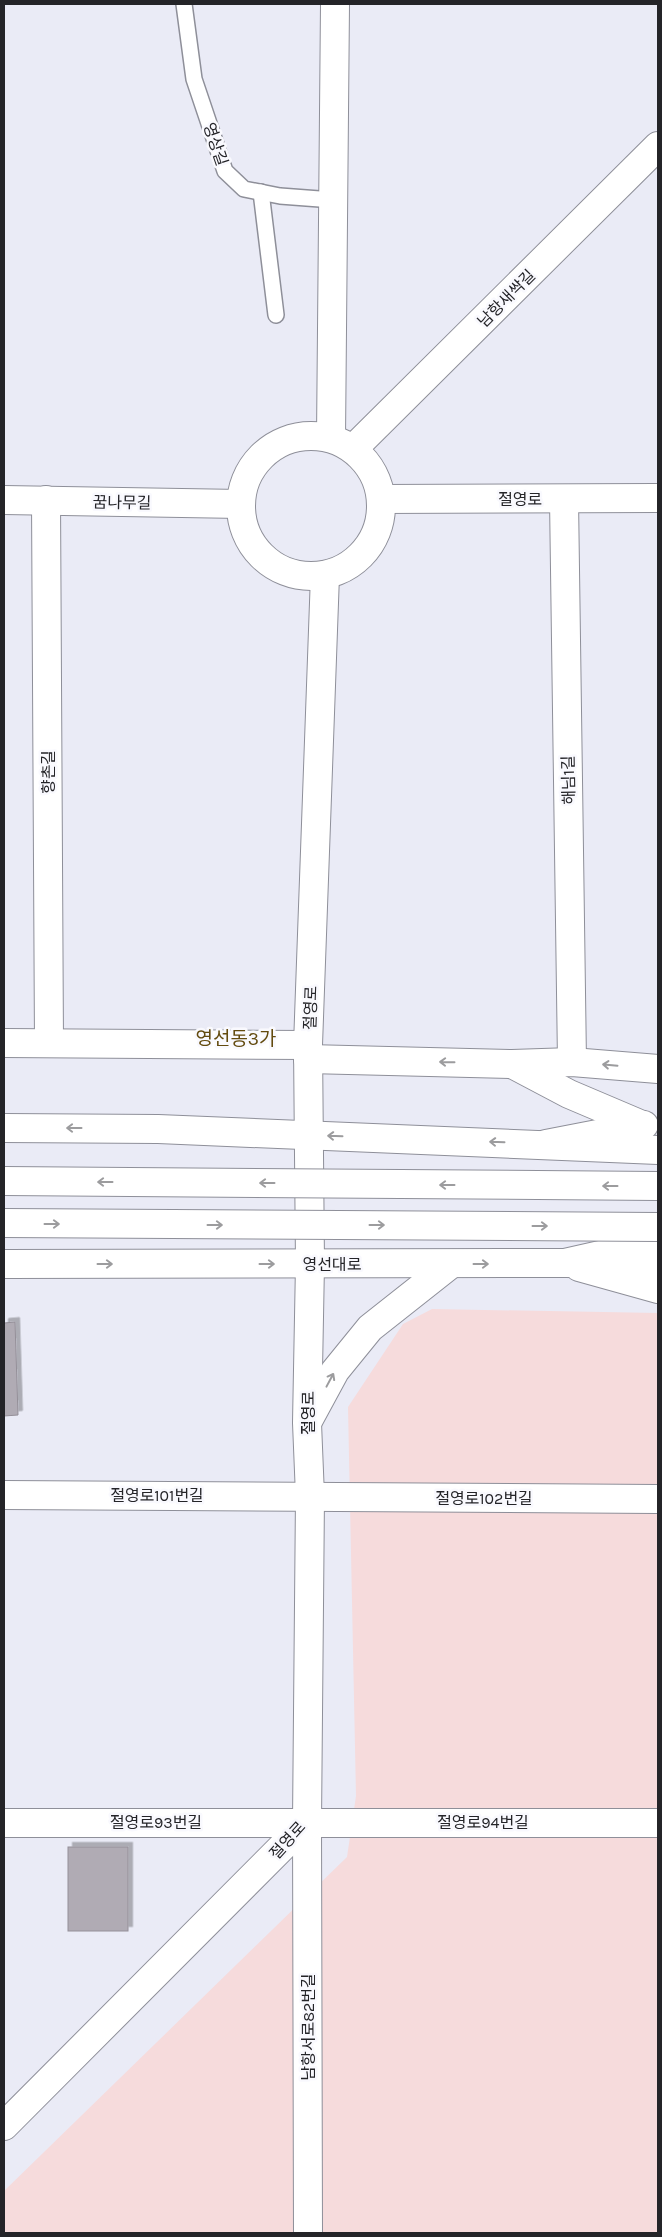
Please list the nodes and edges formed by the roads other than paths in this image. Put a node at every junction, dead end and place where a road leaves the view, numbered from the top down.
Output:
1 (184, 4) edge
2 (335, 4) edge
3 (658, 146) edge
4 (261, 192) junction
5 (333, 200) junction
6 (276, 315) dead end
7 (342, 443) junction
8 (564, 498) junction
9 (658, 498) edge
10 (381, 499) junction
11 (4, 500) edge
12 (46, 500) junction
13 (241, 504) junction
14 (325, 575) junction
15 (4, 1043) edge
16 (49, 1044) junction
17 (308, 1052) junction
18 (572, 1062) junction
19 (512, 1064) junction
20 (658, 1070) edge
21 (650, 1125) edge
22 (4, 1128) edge
23 (308, 1135) junction
24 (546, 1144) junction
25 (658, 1150) edge
26 (4, 1181) edge
27 (658, 1186) edge
28 (4, 1224) edge
29 (658, 1227) edge
30 (658, 1242) edge
31 (565, 1263) junction
32 (4, 1264) edge
33 (310, 1264) junction
34 (451, 1264) junction
35 (658, 1264) edge
36 (658, 1289) edge
37 (307, 1423) junction
38 (4, 1495) edge
39 (310, 1496) junction
40 (658, 1499) edge
41 (307, 1822) junction
42 (4, 1823) edge
43 (658, 1823) edge
44 (4, 2126) edge
45 (308, 2233) edge

1 - 4 lane, 영상길
2 - 5 main road
3 - 7 main road, 남항새싹길
4 - 5 lane, 영상길
4 - 6 lane
5 - 7 main road
7 - 10 main road
7 - 13 main road
8 - 9 main road, 절영로
8 - 10 main road, 절영로
8 - 18 main road, 해님1길
10 - 14 main road
11 - 12 main road, 꿈나무길
12 - 13 main road, 꿈나무길
12 - 16 main road, 향촌길
13 - 14 main road
14 - 17 main road, 절영로
15 - 16 main road
16 - 17 main road
19 -> 17 main road
17 - 23 main road, 절영로
18 - 19 main road
20 -> 18 main road
19 - 21 main road
21 - 24 main road
23 -> 22 main road
24 -> 23 main road
23 - 33 main road, 절영로
24 - 25 main road
27 -> 26 main road, bridge
28 -> 29 main road, bridge
30 - 31 main road, 영선대로
34 -> 31 main road, 영선대로
31 - 35 main road
31 - 36 main road
32 -> 33 main road, 영선대로
33 - 34 main road, 영선대로
33 - 37 main road, 절영로
37 -> 34 main road
37 - 39 main road, 절영로
38 - 39 main road, 절영로101번길
39 - 40 main road, 절영로102번길
39 - 41 main road, 절영로
41 - 42 main road, 절영로93번길
41 - 43 main road, 절영로94번길
41 - 44 main road, 절영로
41 - 45 main road, 남항서로82번길

